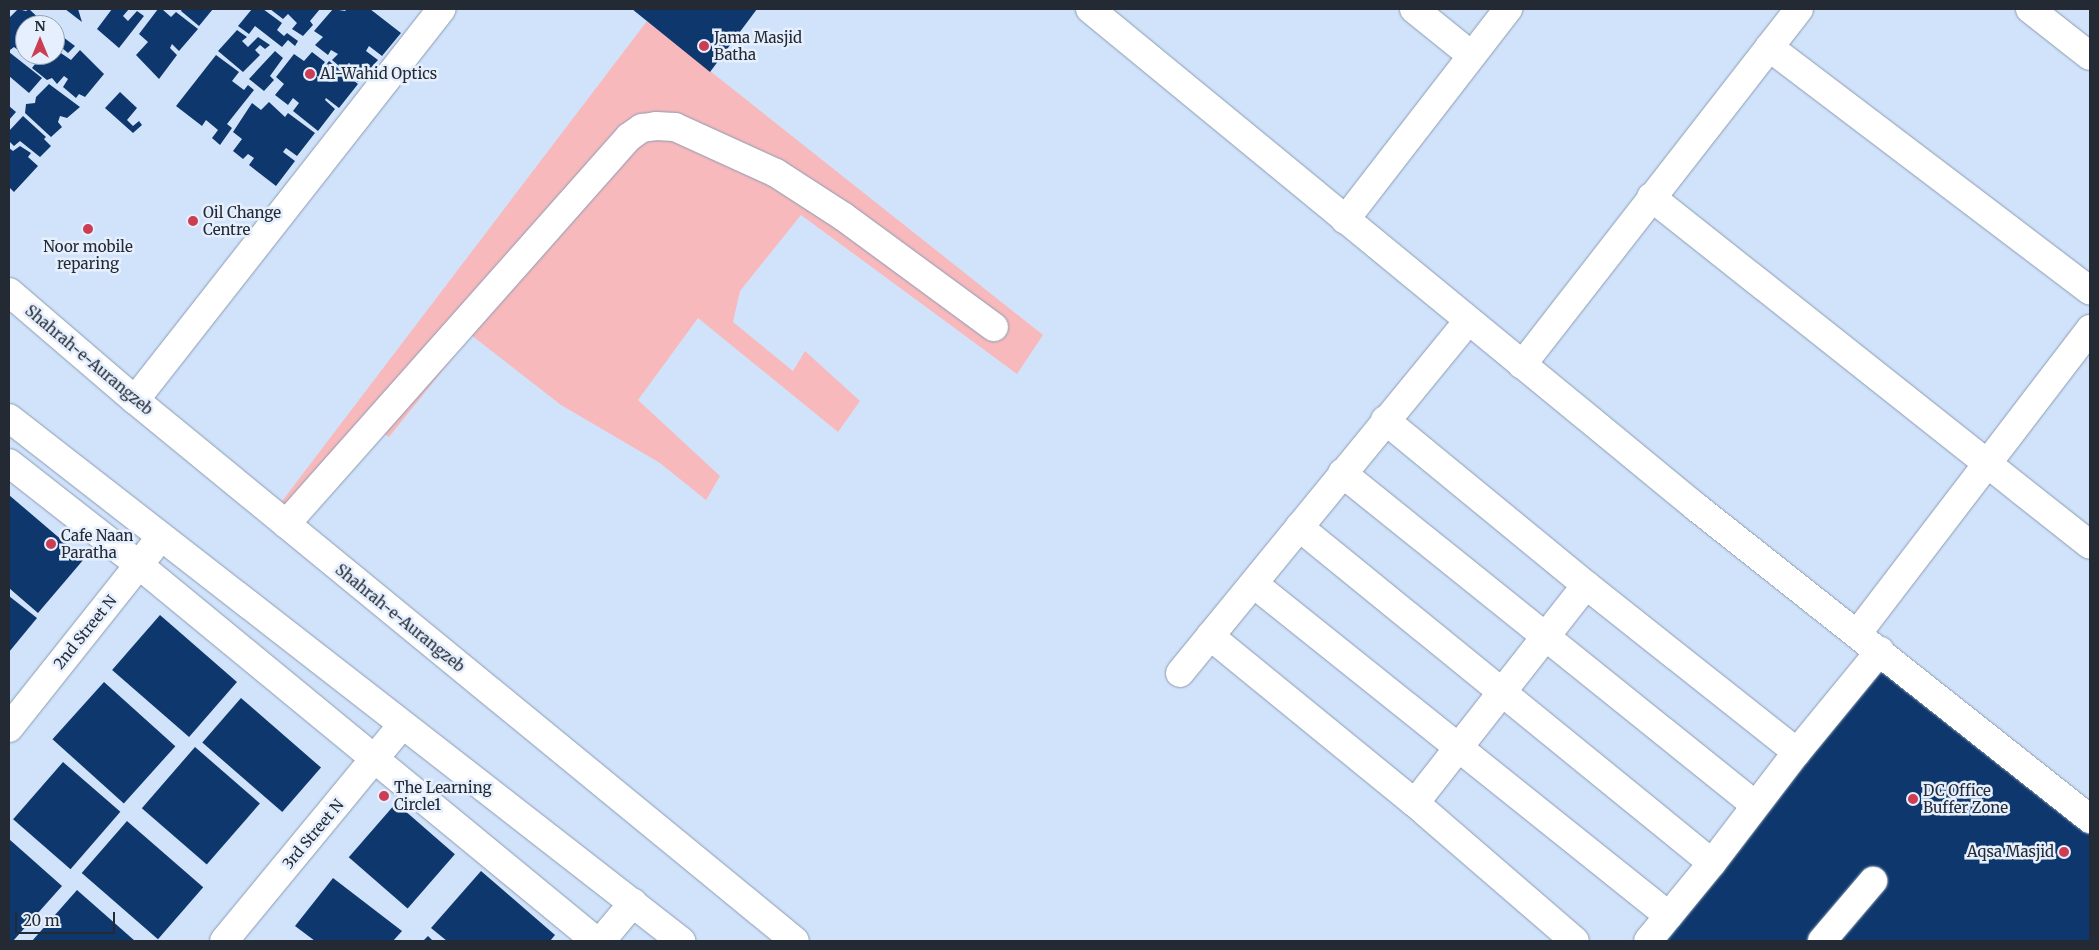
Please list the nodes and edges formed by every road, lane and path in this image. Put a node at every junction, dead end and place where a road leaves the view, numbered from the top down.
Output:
1 (442, 9) edge
2 (1090, 9) edge
3 (1414, 9) edge
4 (1508, 9) edge
5 (1799, 9) edge
6 (2030, 9) edge
7 (1768, 47) junction
8 (1471, 55) junction
9 (2090, 56) edge
10 (1651, 197) junction
11 (1345, 220) junction
12 (2090, 291) edge
13 (9, 292) edge
14 (1468, 321) junction
15 (994, 328) dead end
16 (2090, 329) edge
17 (1522, 365) junction
18 (135, 400) junction
19 (9, 418) edge
20 (1385, 420) junction
21 (1987, 462) junction
22 (9, 463) edge
23 (1342, 473) junction
24 (286, 524) junction
25 (1299, 526) junction
26 (162, 537) junction
27 (2090, 544) edge
28 (139, 565) junction
29 (1254, 584) junction
30 (1586, 585) junction
31 (1857, 634) junction
32 (1210, 636) junction
33 (1544, 638) junction
34 (1880, 651) junction
35 (1180, 673) dead end
36 (1502, 692) junction
37 (401, 726) junction
38 (9, 728) edge
39 (1458, 747) junction
40 (1797, 752) junction
41 (374, 759) junction
42 (1415, 803) junction
43 (1755, 806) junction
44 (2090, 819) edge
45 (1712, 863) junction
46 (1873, 881) dead end
47 (633, 903) junction
48 (1669, 916) junction
49 (224, 941) edge
50 (596, 941) edge
51 (601, 941) edge
52 (681, 941) edge
53 (795, 941) edge
54 (1575, 941) edge
55 (1648, 941) edge
56 (1822, 941) edge

1 - 18 street
2 - 11 street
3 - 8 street
4 - 8 street
5 - 7 street
6 - 9 street
7 - 10 street
7 - 12 street
8 - 11 street
10 - 17 street
10 - 21 street
11 - 14 street
13 - 18 street, Shahrah-e-Aurangzeb
14 - 17 street
14 - 20 street
15 - 24 street
16 - 21 street
17 - 31 street
18 - 24 street, Shahrah-e-Aurangzeb
19 - 26 street
20 - 23 street
20 - 30 street
21 - 27 street
21 - 31 street
22 - 28 street
23 - 25 street
23 - 33 street
24 - 53 street, Shahrah-e-Aurangzeb
25 - 29 street
25 - 36 street
26 - 28 street, 2nd Street N
26 - 37 street
28 - 38 street, 2nd Street N
28 - 41 street
29 - 32 street
29 - 39 street
30 - 33 street
30 - 40 street
31 - 34 street
32 - 35 street
32 - 42 street
33 - 36 street
33 - 43 street
34 - 40 street
34 - 44 street
36 - 39 street
36 - 45 street
37 - 41 street, 3rd Street N
37 - 47 street
39 - 42 street
39 - 48 street
40 - 43 street
41 - 49 street, 3rd Street N
41 - 50 street
42 - 54 street
43 - 45 street
45 - 48 street
46 - 56 street
47 - 51 street
47 - 52 street
48 - 55 street

